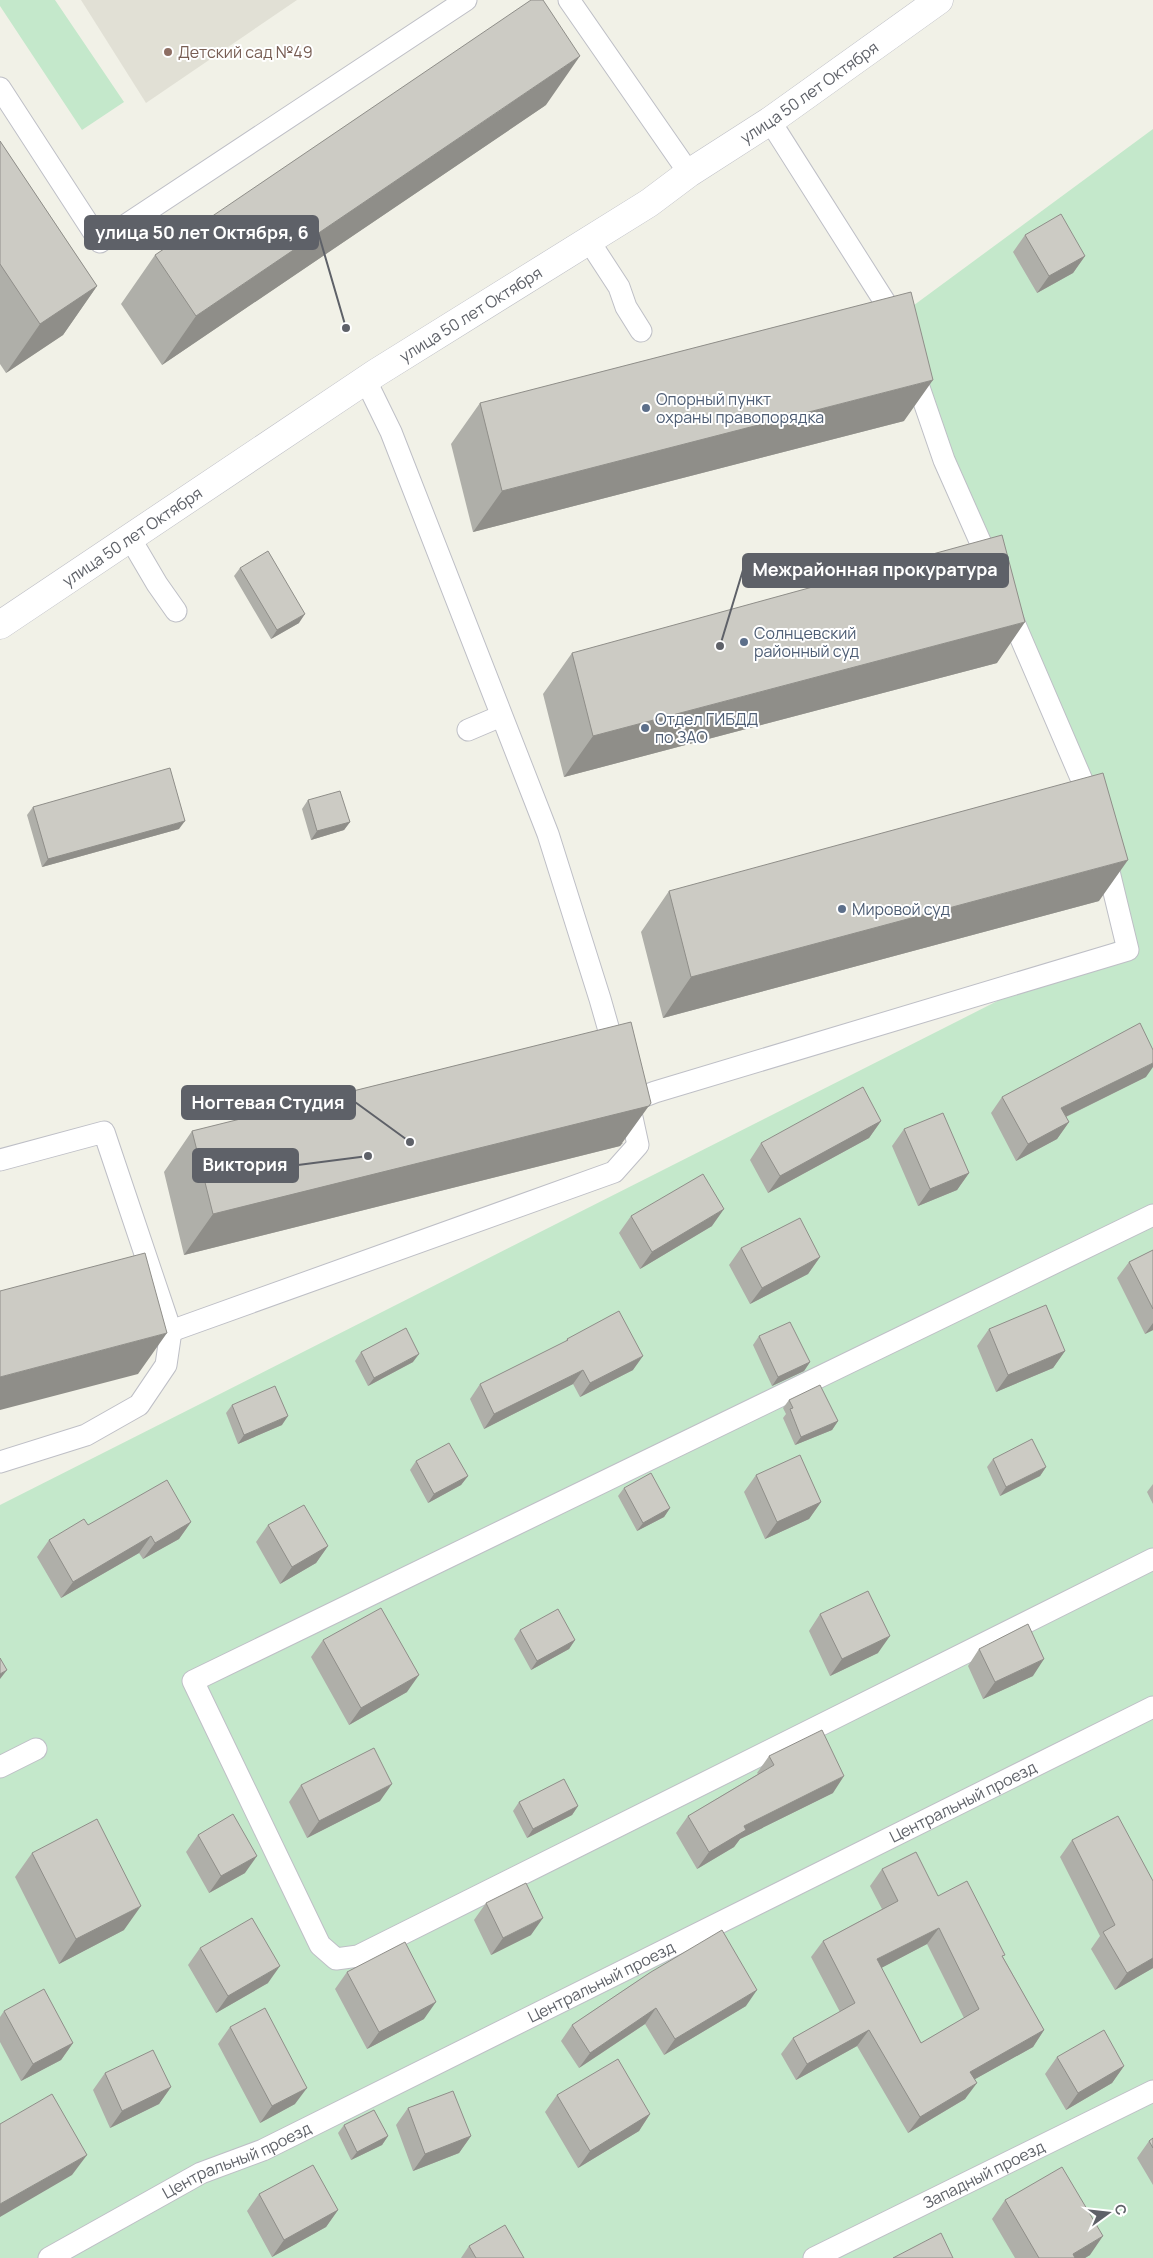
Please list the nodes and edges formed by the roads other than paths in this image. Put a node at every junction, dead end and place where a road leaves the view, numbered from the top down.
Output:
1 (466, 0) edge
2 (569, 0) edge
3 (939, 0) edge
4 (0, 88) edge
5 (770, 121) junction
6 (689, 173) junction
7 (590, 241) junction
8 (641, 331) dead end
9 (366, 381) junction
10 (130, 538) junction
11 (176, 610) dead end
12 (0, 625) edge
13 (501, 716) junction
14 (468, 730) dead end
15 (624, 1086) junction
16 (0, 1160) edge
17 (1153, 1215) edge
18 (171, 1331) junction
19 (0, 1462) edge
20 (1153, 1559) edge
21 (1153, 1707) edge
22 (36, 1749) dead end
23 (0, 1767) edge
24 (1153, 2091) edge
25 (49, 2258) edge
26 (814, 2258) edge

1 - 4 lane
2 - 6 lane
3 - 5 street, улица 50 лет Октября
5 - 6 street, улица 50 лет Октября
5 - 15 lane
6 - 7 street, улица 50 лет Октября
7 - 8 lane
7 - 9 street, улица 50 лет Октября
9 - 10 street, улица 50 лет Октября
9 - 13 lane
10 - 11 lane
10 - 12 street, улица 50 лет Октября
13 - 14 lane
13 - 15 lane
15 - 18 lane
16 - 18 lane
17 - 20 lane
18 - 19 lane
21 - 25 lane, Центральный проезд
22 - 23 lane
24 - 26 lane, Западный проезд

